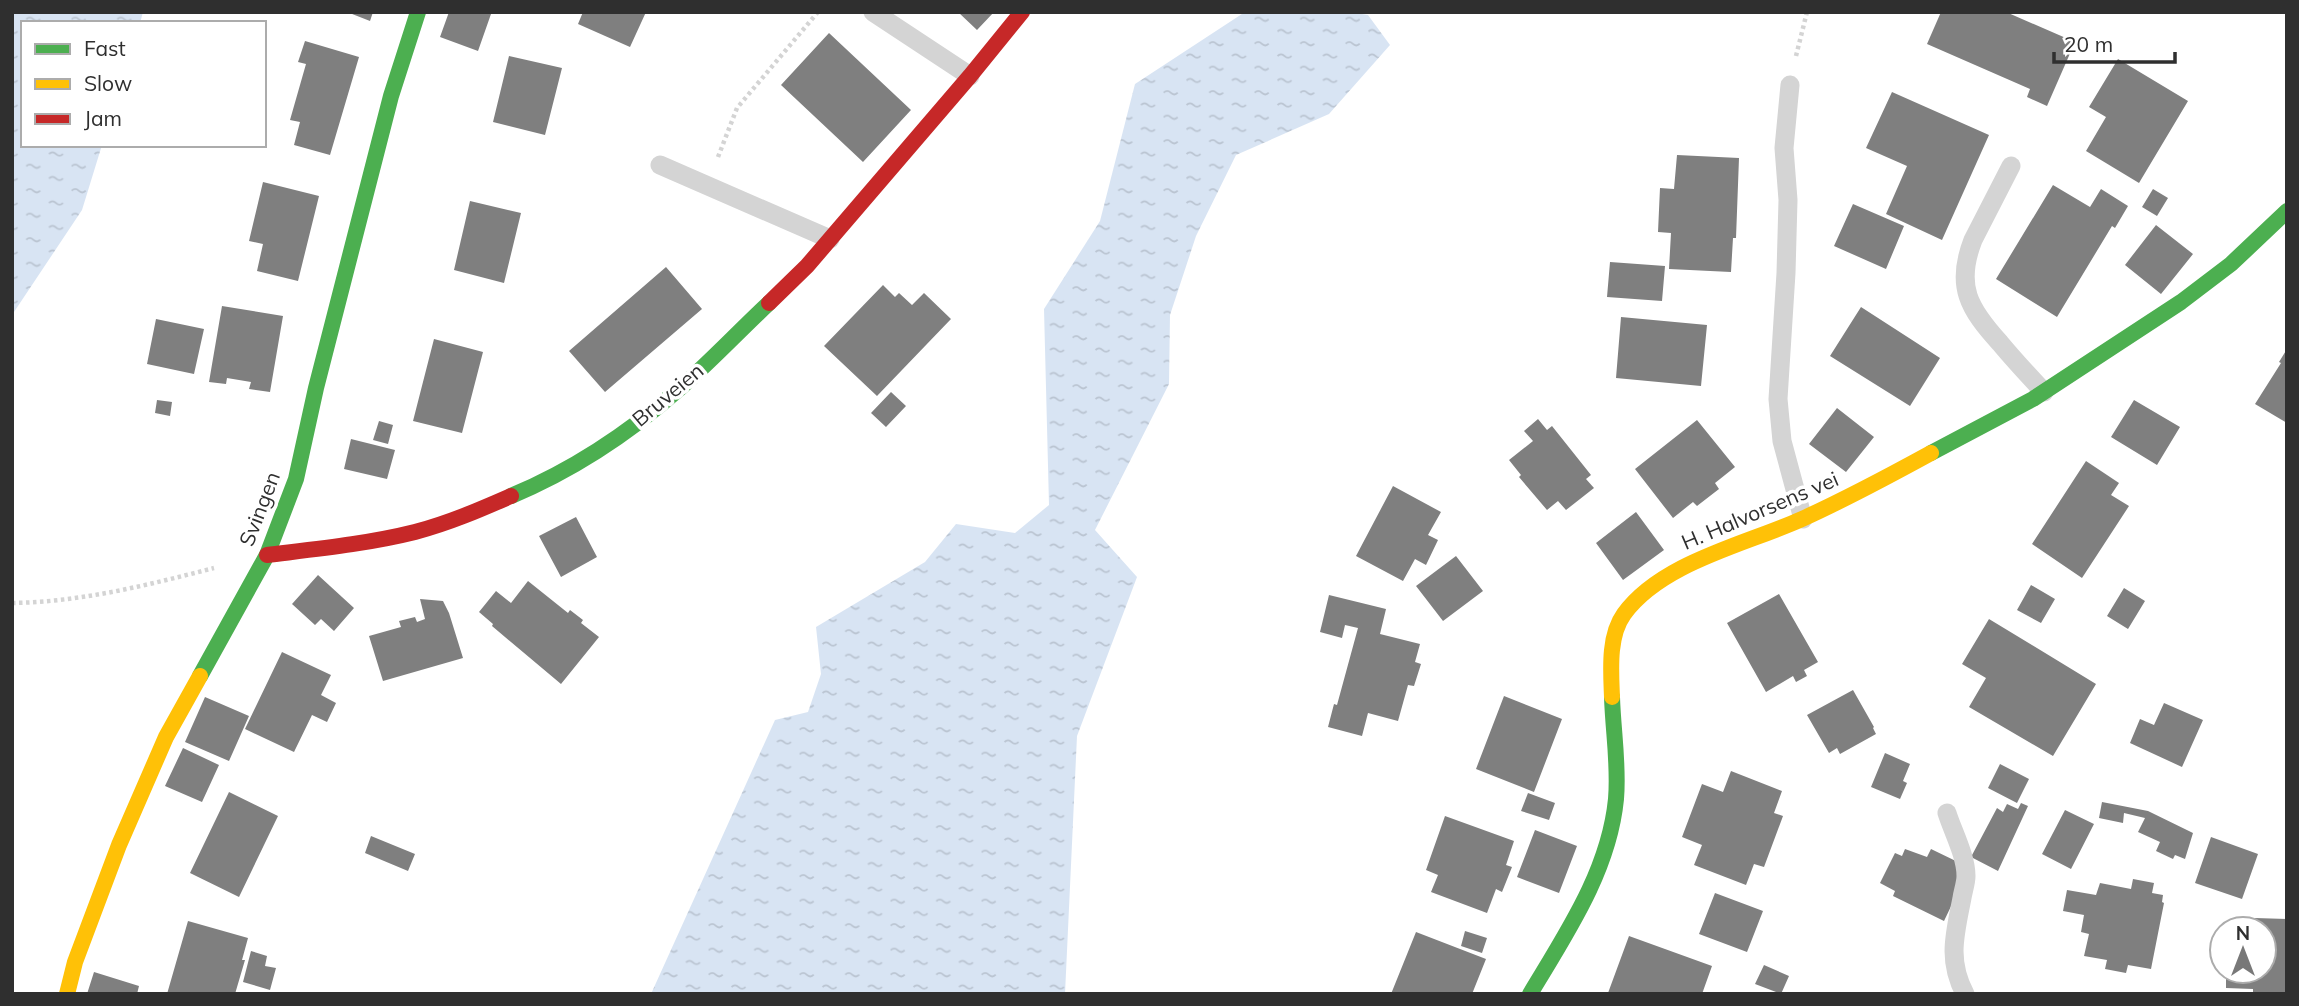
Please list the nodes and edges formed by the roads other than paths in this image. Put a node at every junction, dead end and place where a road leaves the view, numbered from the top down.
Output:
1 (418, 12) edge
2 (873, 12) edge
3 (1023, 12) edge
4 (970, 76) junction
5 (1790, 85) road end
6 (660, 165) dead end
7 (2011, 166) dead end
8 (2287, 211) edge
9 (830, 239) junction
10 (2044, 392) junction
11 (1803, 519) junction
12 (267, 555) junction
13 (1947, 813) dead end
14 (67, 994) edge
15 (1530, 994) edge
16 (1965, 994) edge

1 - 12 street, Svingen
2 - 4 lane
3 - 4 street, Bruveien
4 - 9 street, Bruveien
5 - 11 lane
6 - 9 lane
7 - 10 lane
8 - 10 street, H. Halvorsens vei
9 - 12 street, Bruveien
10 - 11 street, H. Halvorsens vei
11 - 15 street, H. Halvorsens vei
12 - 14 street, Svingen
13 - 16 lane

